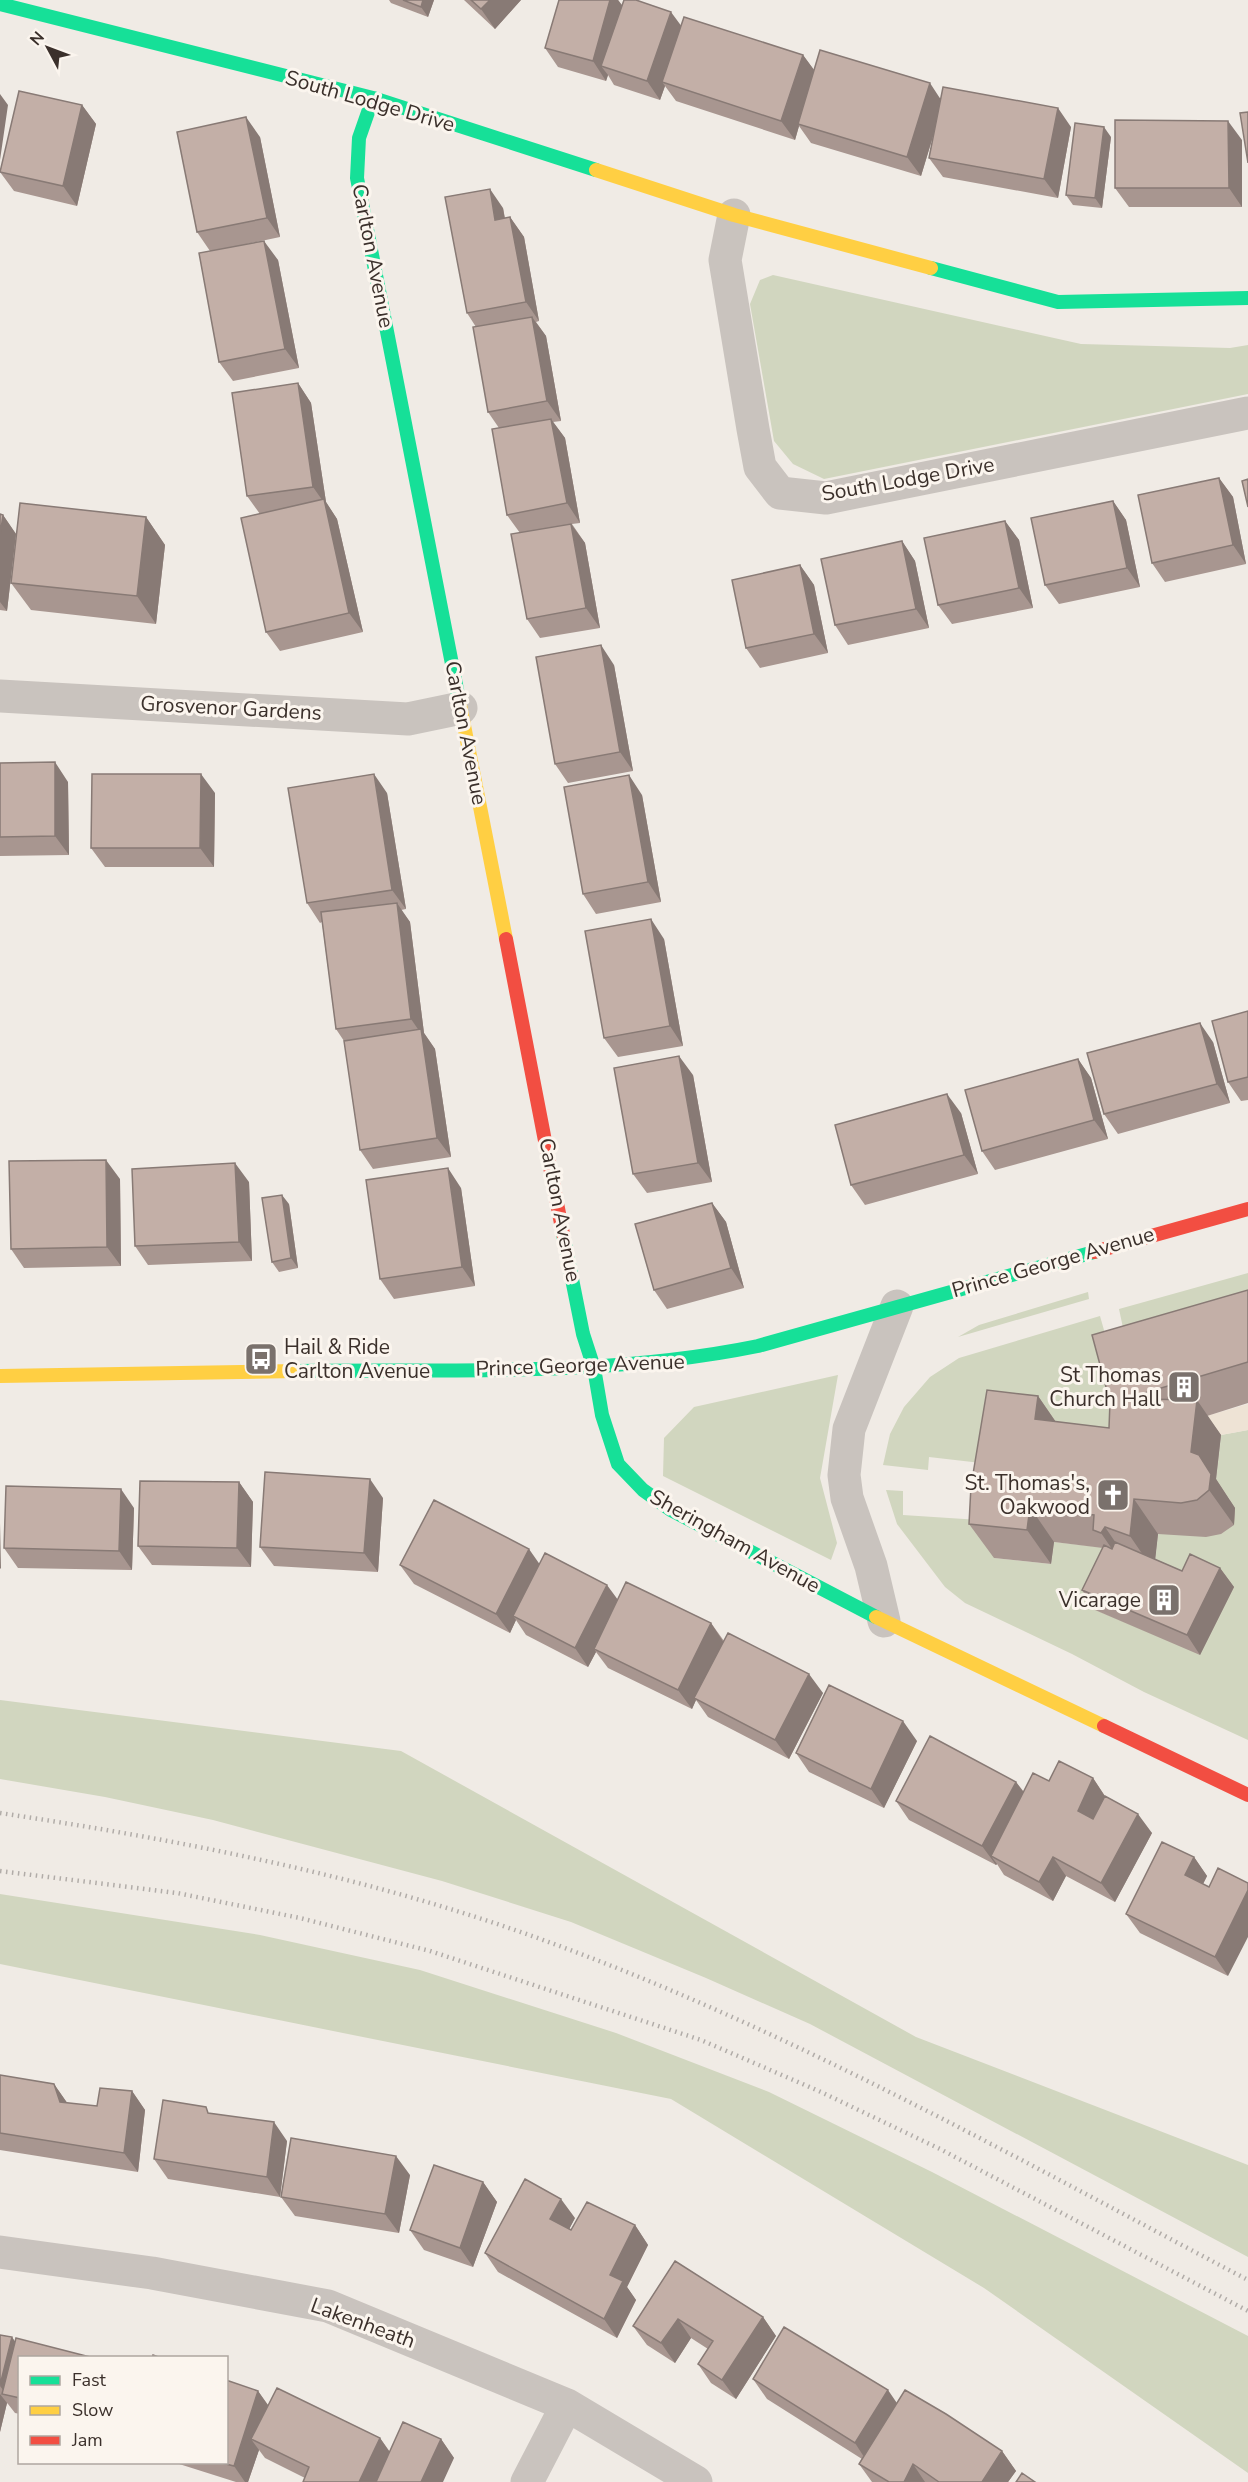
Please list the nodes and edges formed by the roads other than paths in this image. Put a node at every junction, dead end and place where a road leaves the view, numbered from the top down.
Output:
1 (0, 4) edge
2 (373, 98) junction
3 (734, 215) junction
4 (1248, 298) edge
5 (1248, 413) edge
6 (0, 696) edge
7 (461, 708) junction
8 (1248, 1209) edge
9 (897, 1306) junction
10 (594, 1368) junction
11 (0, 1376) edge
12 (884, 1620) junction
13 (1248, 1795) edge
14 (0, 2252) edge
15 (567, 2405) junction
16 (527, 2482) edge
17 (696, 2482) edge

1 - 2 street, South Lodge Drive
2 - 3 street, South Lodge Drive
2 - 7 street, Carlton Avenue
3 - 4 street, South Lodge Drive
3 - 5 street, South Lodge Drive
6 - 7 street, Grosvenor Gardens
7 - 10 street, Carlton Avenue
8 - 9 street, Prince George Avenue
9 - 10 street, Prince George Avenue
9 - 12 street
10 - 11 street, Prince George Avenue
10 - 12 street, Sheringham Avenue
12 - 13 street, Sheringham Avenue
14 - 15 street, Lakenheath
15 - 16 street
15 - 17 street, Lakenheath

